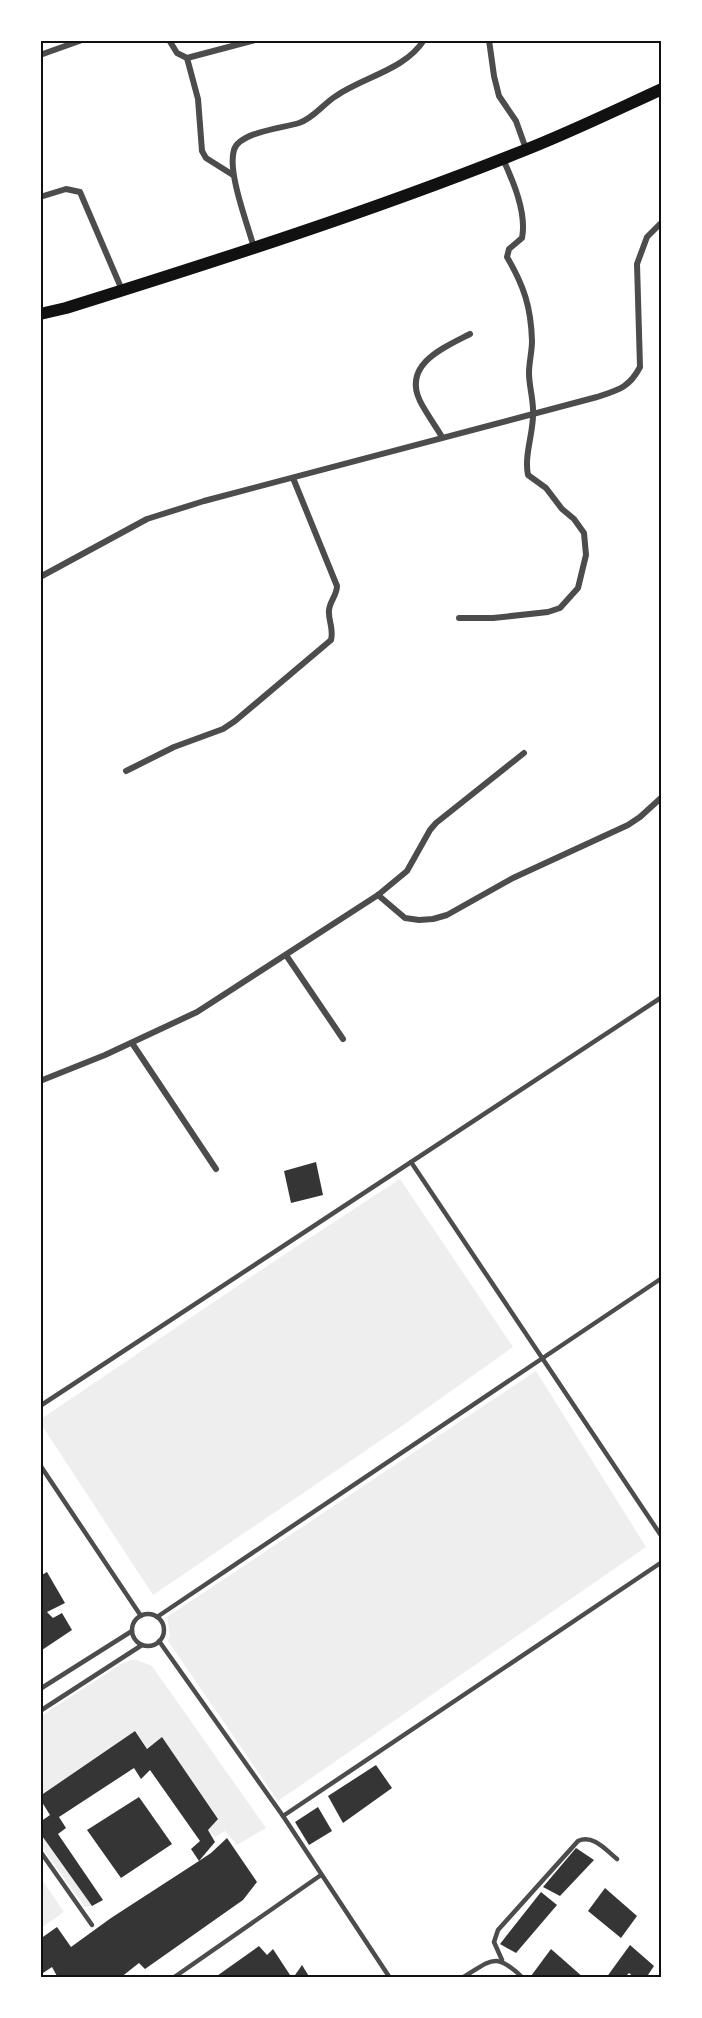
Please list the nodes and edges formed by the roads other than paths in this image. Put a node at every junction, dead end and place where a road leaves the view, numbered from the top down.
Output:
1 (82, 40) edge
2 (169, 40) edge
3 (255, 40) edge
4 (424, 40) edge
5 (489, 40) edge
6 (40, 55) edge
7 (187, 58) junction
8 (662, 89) edge
9 (526, 150) junction
10 (502, 159) junction
11 (233, 175) junction
12 (40, 197) edge
13 (662, 222) edge
14 (255, 249) junction
15 (122, 290) junction
16 (40, 314) edge
17 (470, 334) dead end
18 (534, 413) junction
19 (442, 437) junction
20 (293, 478) junction
21 (40, 577) edge
22 (459, 618) dead end
23 (524, 753) dead end
24 (126, 771) dead end
25 (662, 797) edge
26 (378, 895) junction
27 (286, 955) junction
28 (662, 997) edge
29 (343, 1039) dead end
30 (132, 1043) junction
31 (40, 1081) edge
32 (411, 1162) junction
33 (216, 1169) dead end
34 (662, 1278) edge
35 (542, 1358) junction
36 (40, 1406) edge
37 (40, 1465) edge
38 (662, 1537) edge
39 (662, 1562) edge
40 (141, 1616) junction
41 (158, 1617) junction
42 (132, 1631) junction
43 (159, 1641) junction
44 (142, 1645) junction
45 (40, 1689) edge
46 (40, 1711) edge
47 (283, 1816) junction
48 (40, 1851) edge
49 (617, 1859) dead end
50 (321, 1875) junction
51 (92, 1925) dead end
52 (502, 1960) junction
53 (173, 1977) edge
54 (390, 1977) edge
55 (462, 1977) edge
56 (523, 1977) edge

1 - 6 street
2 - 7 street
3 - 7 street
4 - 11 street
5 - 9 street
7 - 11 street
8 - 9 main road
9 - 10 main road
10 - 14 main road
10 - 18 street
11 - 14 street
12 - 15 street
13 - 18 street
14 - 15 main road
15 - 16 main road
17 - 19 street
18 - 19 street
18 - 22 street
19 - 20 street
20 - 21 street
20 - 24 street
23 - 26 street
25 - 26 street
26 - 27 street
27 - 29 street
27 - 30 street
28 - 32 lane
30 - 31 street
30 - 33 street
32 - 35 lane
32 - 36 lane
34 - 35 lane
35 - 38 lane
35 - 41 lane
37 - 40 lane
39 - 47 lane
40 - 41 lane
40 - 42 lane
41 - 43 lane
42 - 44 lane
42 - 45 lane
43 - 44 lane
43 - 47 lane
44 - 46 lane
47 - 50 lane
48 - 51 lane
49 - 52 lane
50 - 53 lane
50 - 54 lane
52 - 55 lane
52 - 56 lane

